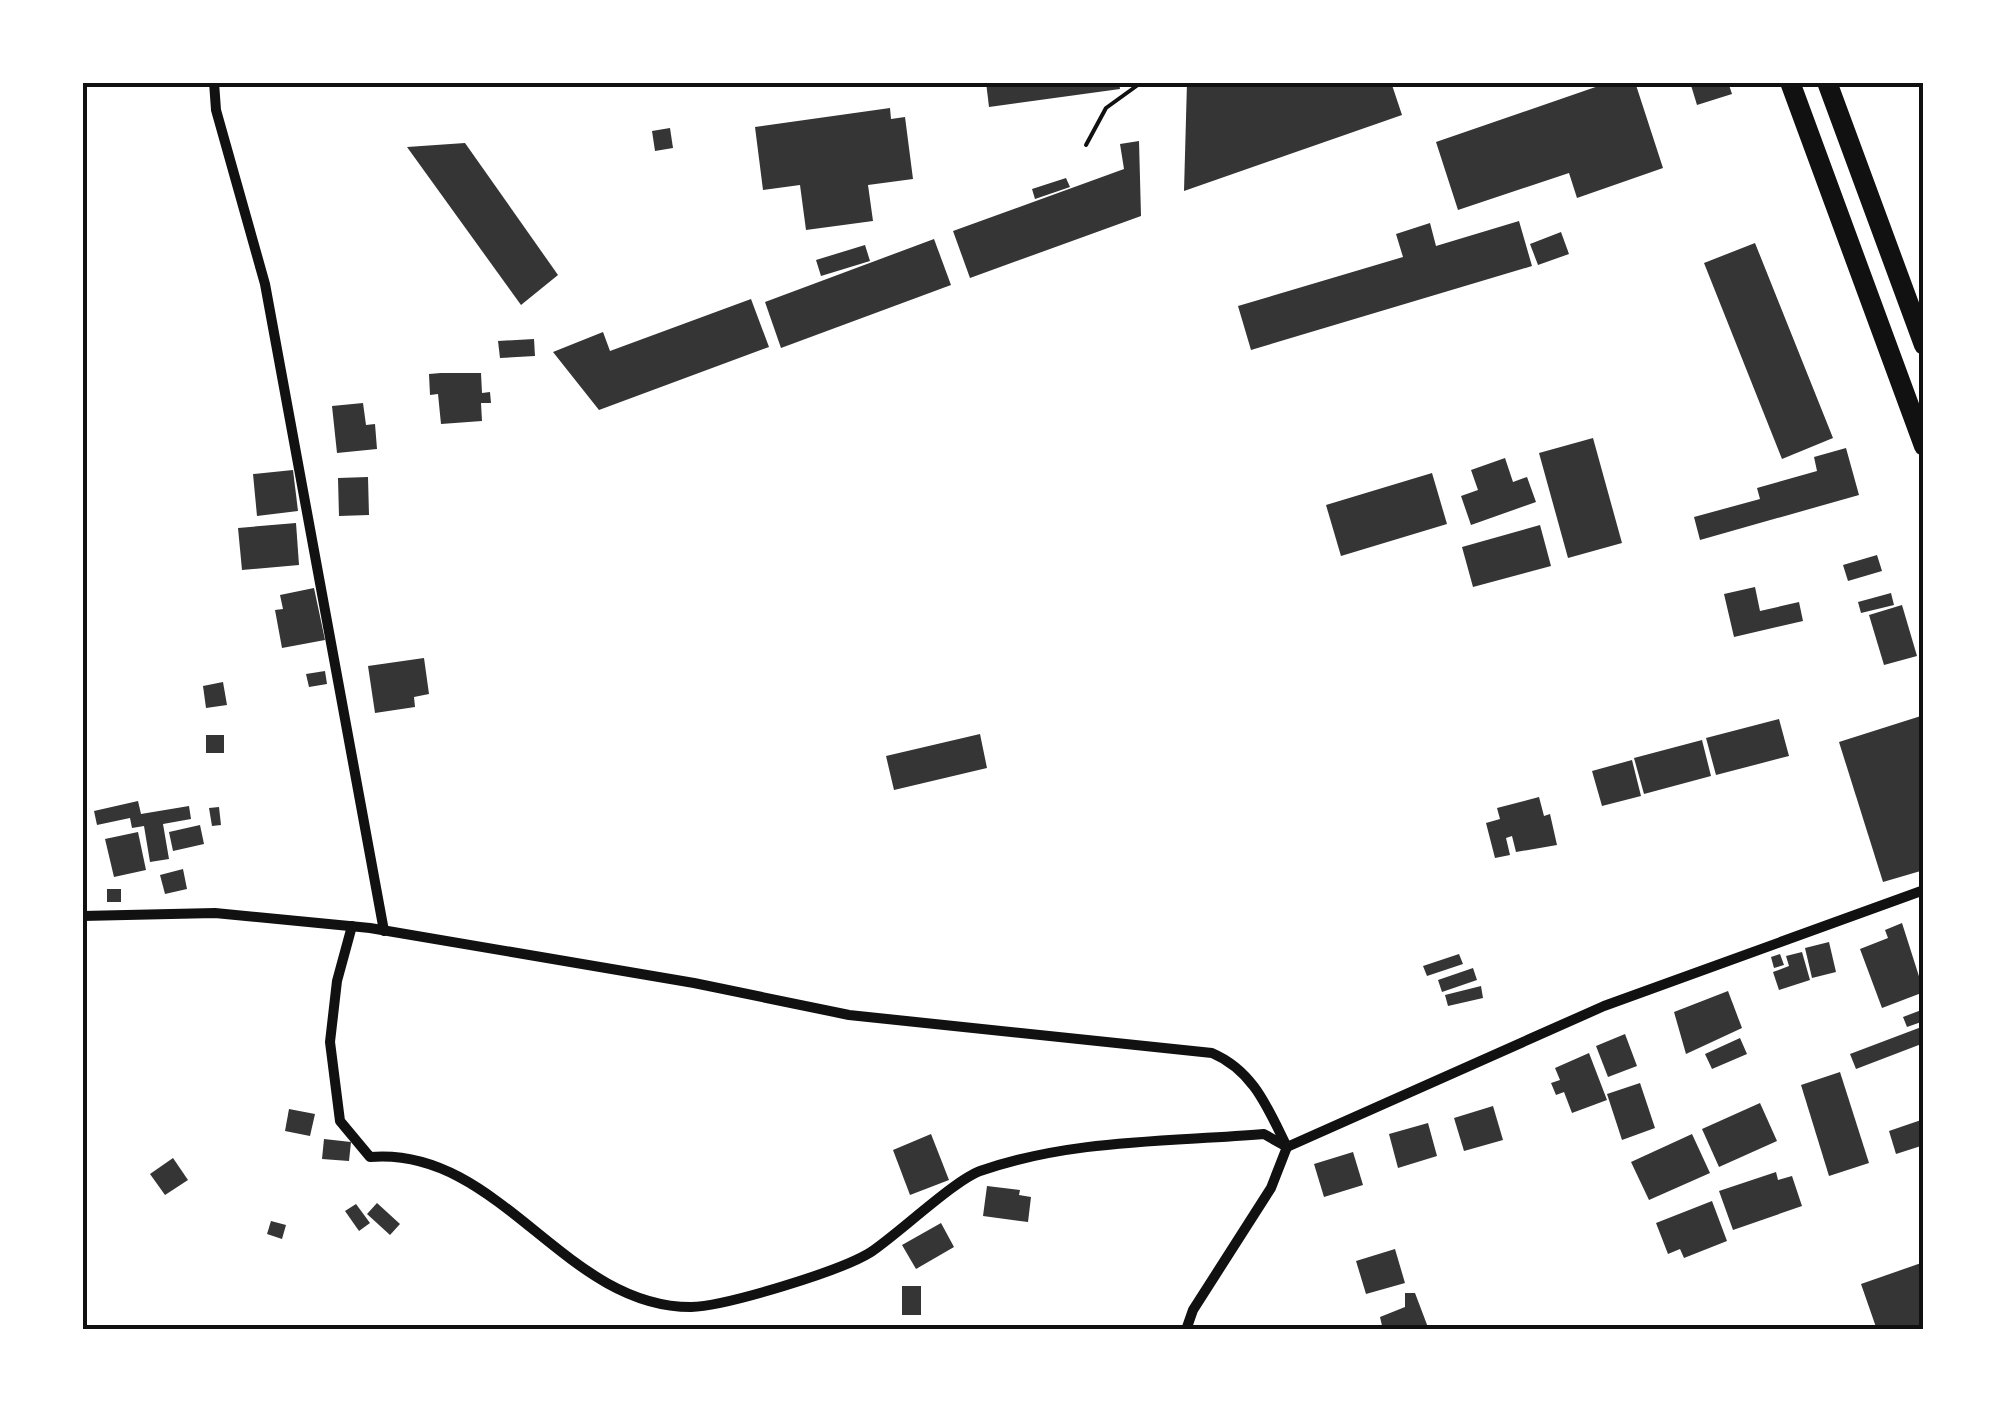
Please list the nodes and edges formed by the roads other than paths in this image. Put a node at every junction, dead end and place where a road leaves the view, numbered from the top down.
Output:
1 (214, 82) edge
2 (1790, 82) edge
3 (1827, 82) edge
4 (1924, 345) edge
5 (1924, 446) edge
6 (1924, 890) edge
7 (82, 916) edge
8 (352, 926) junction
9 (384, 930) junction
10 (1288, 1147) junction
11 (1186, 1330) edge

1 - 9 street
2 - 5 highway
3 - 4 highway
6 - 10 street
7 - 8 street
8 - 9 street
8 - 10 street
9 - 10 street
10 - 11 street

